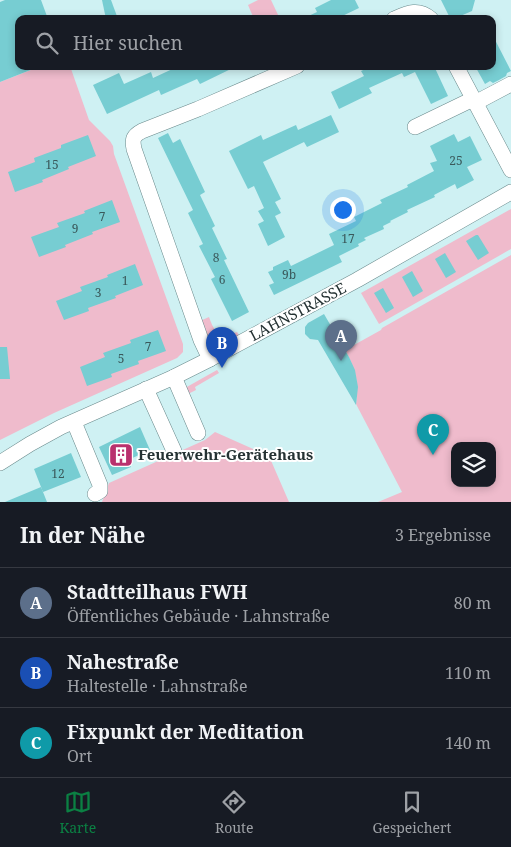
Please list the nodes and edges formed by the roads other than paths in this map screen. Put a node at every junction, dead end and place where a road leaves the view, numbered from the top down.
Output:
1 (404, 15) edge
2 (426, 15) edge
3 (288, 70) edge
4 (458, 70) edge
5 (511, 84) edge
6 (474, 101) junction
7 (415, 126) dead end
8 (511, 170) edge
9 (511, 192) edge
10 (210, 359) junction
11 (174, 377) junction
12 (146, 389) junction
13 (74, 422) junction
14 (198, 432) dead end
15 (174, 451) dead end
16 (0, 463) edge
17 (95, 494) dead end

1 - 2 street
3 - 10 street
4 - 6 street
5 - 6 street
6 - 7 street
6 - 8 street
9 - 10 street, LAHNSTRASSE
10 - 11 street, LAHNSTRASSE
11 - 12 street, LAHNSTRASSE
11 - 14 street
12 - 13 street, LAHNSTRASSE
12 - 15 street
13 - 16 street, LAHNSTRASSE
13 - 17 street

